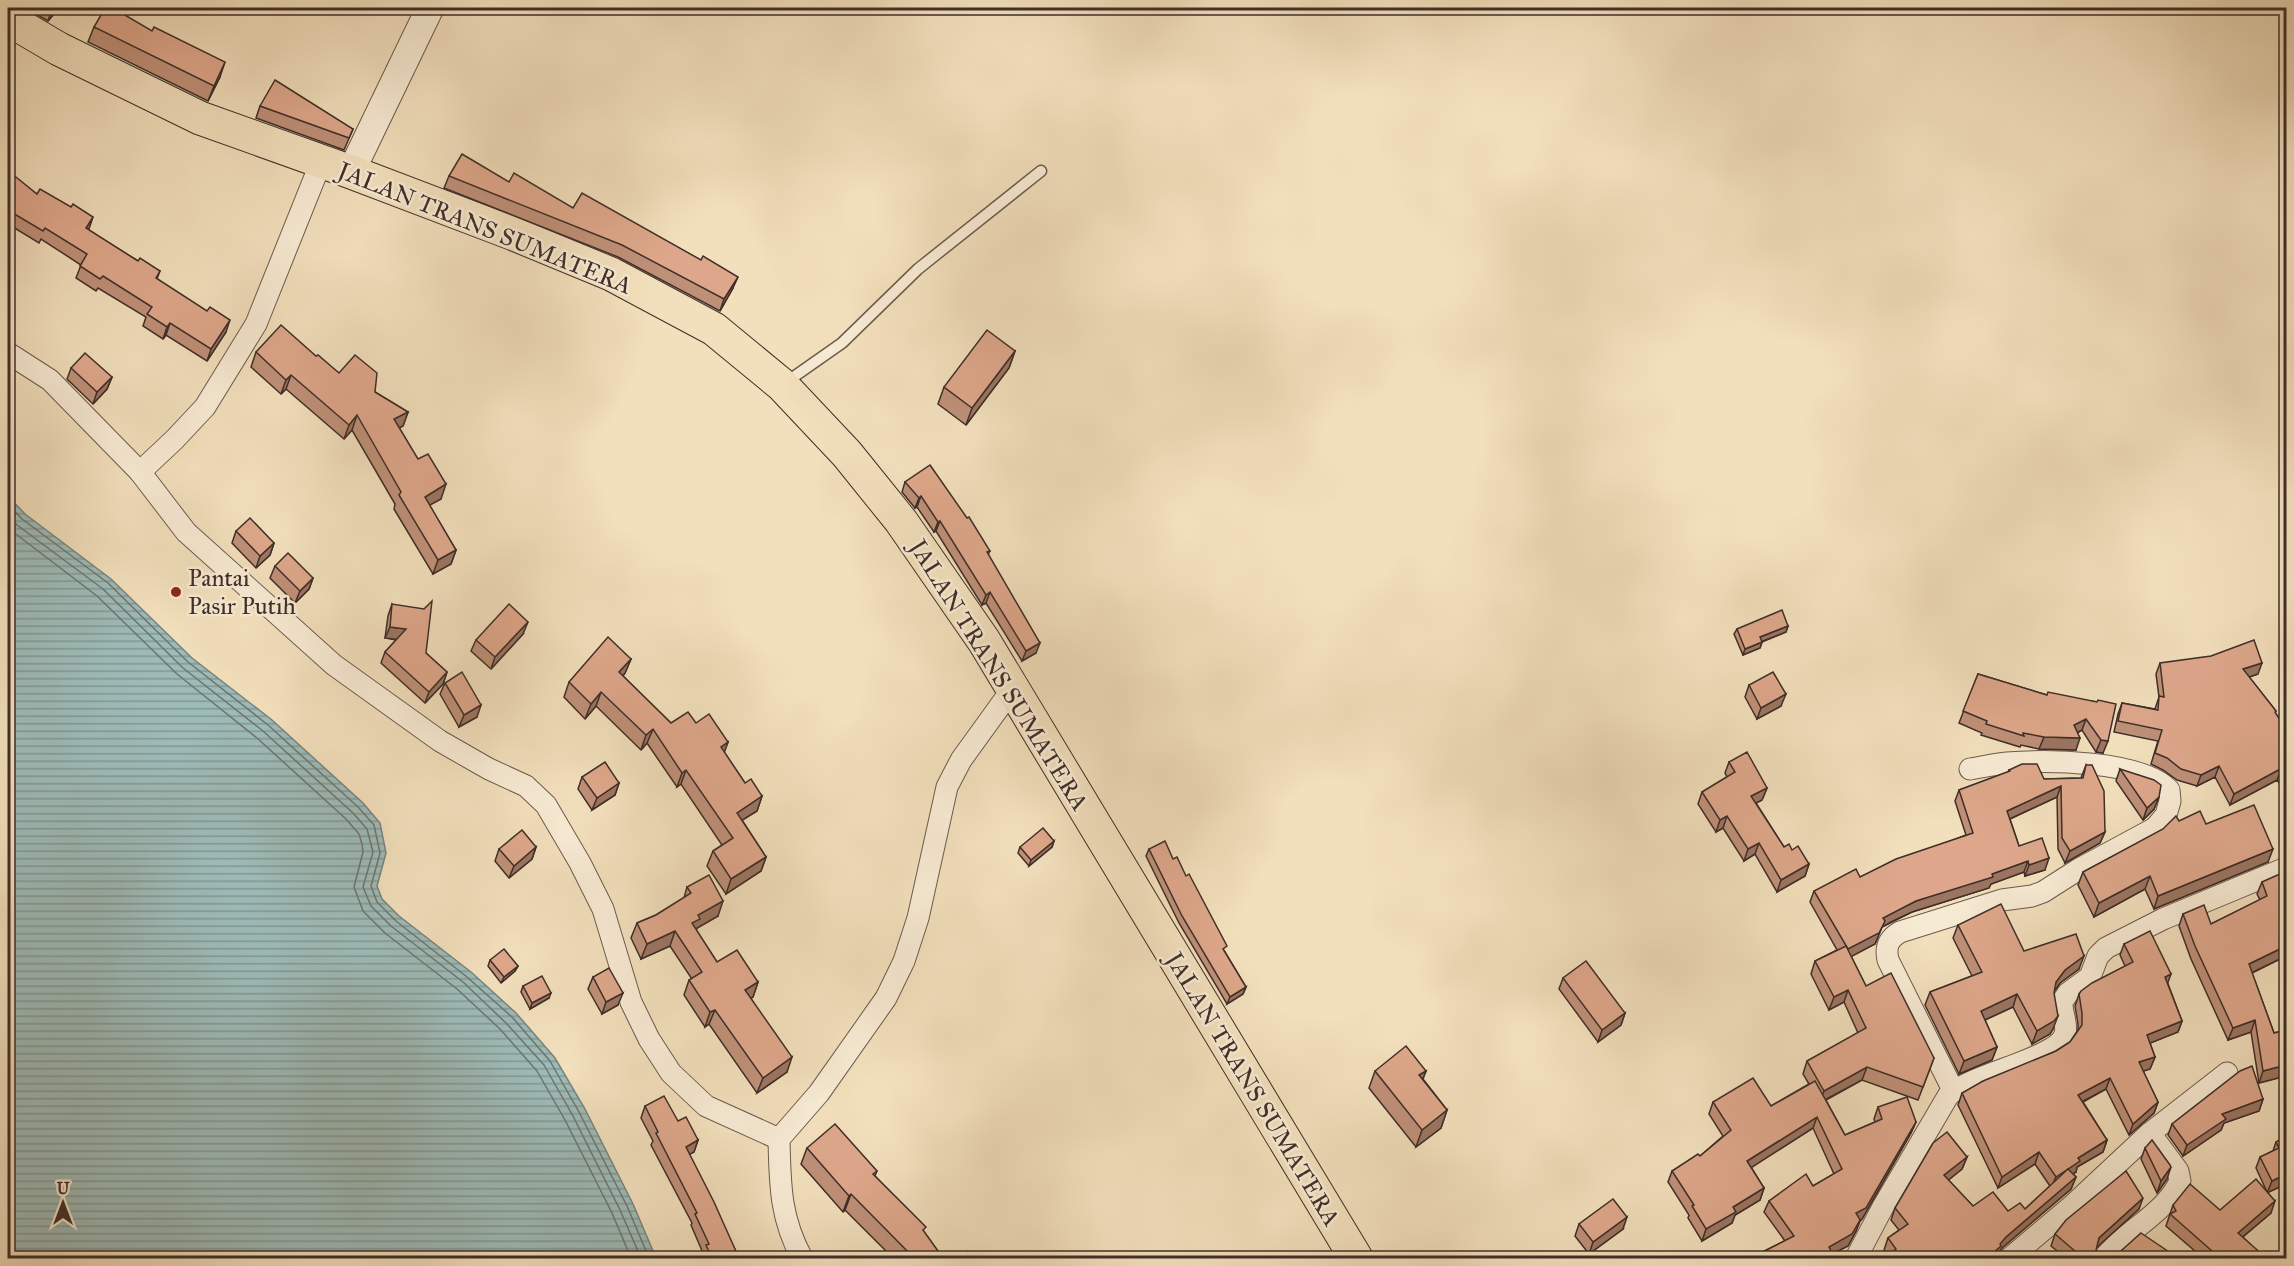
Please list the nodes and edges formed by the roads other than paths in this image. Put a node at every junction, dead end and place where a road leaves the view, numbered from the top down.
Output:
1 (430, 8) edge
2 (8, 19) edge
3 (321, 162) junction
4 (1041, 171) dead end
5 (351, 172) junction
6 (8, 353) edge
7 (782, 385) junction
8 (140, 472) junction
9 (1013, 687) junction
10 (1971, 769) dead end
11 (2286, 868) edge
12 (2227, 1073) dead end
13 (1953, 1090) junction
14 (2150, 1133) junction
15 (779, 1139) junction
16 (802, 1258) edge
17 (1356, 1258) edge
18 (1856, 1258) edge
19 (2010, 1258) edge
20 (2104, 1258) edge

1 - 5 street
2 - 3 highway, JALAN TRANS SUMATERA
3 - 5 highway, JALAN TRANS SUMATERA
3 - 8 street
4 - 7 lane
5 - 7 highway, JALAN TRANS SUMATERA
6 - 8 street
7 - 9 highway, JALAN TRANS SUMATERA
8 - 15 street
9 - 15 street
9 - 17 highway, JALAN TRANS SUMATERA
10 - 13 street
11 - 13 street
12 - 14 street
13 - 18 street
14 - 19 street
14 - 20 street
15 - 16 street

